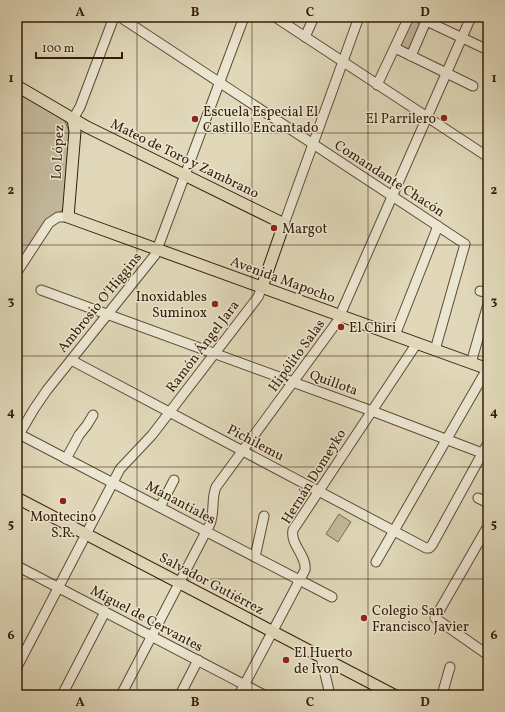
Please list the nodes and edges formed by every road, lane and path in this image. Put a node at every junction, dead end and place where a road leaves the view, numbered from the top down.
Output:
1 (114, 17) edge
2 (120, 17) edge
3 (244, 17) edge
4 (275, 17) edge
5 (314, 17) edge
6 (359, 17) edge
7 (409, 17) edge
8 (470, 17) edge
9 (422, 19) edge
10 (304, 37) junction
11 (462, 38) junction
12 (395, 48) junction
13 (488, 50) edge
14 (411, 56) junction
15 (343, 62) junction
16 (446, 73) junction
17 (220, 82) junction
18 (378, 85) junction
19 (473, 86) dead end
20 (18, 88) edge
21 (426, 116) junction
22 (73, 118) junction
23 (87, 127) junction
24 (75, 131) junction
25 (313, 144) junction
26 (488, 157) edge
27 (185, 175) junction
28 (392, 196) junction
29 (68, 217) junction
30 (284, 224) junction
31 (438, 226) junction
32 (157, 249) junction
33 (18, 268) edge
34 (262, 287) junction
35 (41, 290) dead end
36 (488, 304) edge
37 (108, 314) junction
38 (340, 316) junction
39 (395, 336) junction
40 (417, 343) junction
41 (435, 350) junction
42 (215, 353) junction
43 (71, 360) junction
44 (471, 363) junction
45 (488, 369) edge
46 (293, 382) junction
47 (372, 411) junction
48 (170, 412) junction
49 (93, 415) dead end
50 (18, 435) edge
51 (446, 440) junction
52 (488, 443) edge
53 (243, 451) junction
54 (482, 453) junction
55 (66, 458) junction
56 (174, 480) dead end
57 (113, 483) junction
58 (319, 491) junction
59 (17, 498) edge
60 (478, 498) dead end
61 (488, 503) edge
62 (160, 507) junction
63 (264, 516) dead end
64 (488, 526) edge
65 (394, 531) junction
66 (206, 532) junction
67 (86, 534) junction
68 (255, 557) junction
69 (376, 562) dead end
70 (17, 566) edge
71 (299, 580) junction
72 (180, 583) junction
73 (59, 588) junction
74 (332, 597) dead end
75 (105, 612) junction
76 (272, 632) junction
77 (152, 636) junction
78 (488, 655) edge
79 (321, 657) junction
80 (198, 660) junction
81 (17, 667) edge
82 (450, 667) dead end
83 (245, 685) junction
84 (62, 695) edge
85 (121, 695) edge
86 (180, 695) edge
87 (239, 695) edge
88 (264, 695) edge
89 (330, 695) edge
90 (394, 695) edge
91 (442, 695) edge

1 - 22 street, Lo López
2 - 17 street, Comandante Chacón
3 - 17 street, Ambrosio O'Higgins
4 - 10 street
5 - 10 street
6 - 15 street, Ramón Ángel Jara
7 - 12 street
8 - 11 street, Hipólito Salas
9 - 11 street
9 - 14 street
10 - 15 street
11 - 13 street
11 - 16 street, Hipólito Salas
12 - 14 street
12 - 18 street
14 - 16 street
15 - 18 street
15 - 25 street, Ramón Ángel Jara
16 - 19 street
16 - 21 street, Hipólito Salas
17 - 25 street, Comandante Chacón
17 - 27 street, Ambrosio O'Higgins
18 - 21 street
20 - 22 main road
21 - 26 street
21 - 28 street, Hipólito Salas
22 - 23 main road, Mateo de Toro y Zambrano
22 - 24 main road, Lo López
23 - 24 main road
23 - 27 main road, Mateo de Toro y Zambrano
24 - 29 main road, Lo López
25 - 28 street, Comandante Chacón
25 - 30 street, Ramón Ángel Jara
27 - 30 main road, Mateo de Toro y Zambrano
27 - 32 street, Ambrosio O'Higgins
28 - 31 street, Comandante Chacón
28 - 38 street, Hipólito Salas
29 - 32 main road, Avenida Mapocho
29 - 33 street
30 - 34 main road, Ramón Ángel Jara
31 - 39 street
31 - 41 street, Comandante Chacón
32 - 34 main road, Avenida Mapocho
32 - 37 street, Ambrosio O'Higgins
34 - 38 main road, Avenida Mapocho
34 - 42 street, Ramón Ángel Jara
35 - 37 street, Quillota
36 - 44 street
37 - 42 street, Quillota
37 - 43 street, Ambrosio O'Higgins
38 - 39 main road, Avenida Mapocho
38 - 46 street, Hipólito Salas
39 - 40 main road, Avenida Mapocho
40 - 41 main road, Avenida Mapocho
40 - 47 street, Hernán Domeyko
41 - 44 main road, Avenida Mapocho
42 - 46 street, Quillota
42 - 48 street, Ramón Ángel Jara
43 - 48 street, Pichilemu
43 - 50 street, Ambrosio O'Higgins
44 - 45 main road, Avenida Mapocho
45 - 51 street
46 - 47 street, Quillota
46 - 53 street, Hipólito Salas
47 - 51 street, Quillota
47 - 58 street, Hernán Domeyko
48 - 53 street, Pichilemu
48 - 57 street, Ramón Ángel Jara
49 - 55 street
50 - 55 street, Manantiales
51 - 54 street, Quillota
51 - 65 street
52 - 54 street
53 - 58 street, Pichilemu
53 - 66 street, Hipólito Salas
54 - 65 street, Pichilemu
55 - 57 street, Manantiales
56 - 62 street
57 - 62 street, Manantiales
57 - 67 street, Ramón Ángel Jara
58 - 65 street, Pichilemu
58 - 71 street, Hernán Domeyko
59 - 67 main road, Salvador Gutiérrez
60 - 61 street
62 - 66 street, Manantiales
63 - 68 street
64 - 78 street
65 - 69 street
66 - 68 street, Manantiales
66 - 72 street, Hipólito Salas
67 - 72 main road, Salvador Gutiérrez
67 - 73 street, Ramón Ángel Jara
68 - 71 street, Manantiales
70 - 73 street, Miguel de Cervantes
71 - 74 street, Manantiales
71 - 76 street, Hernán Domeyko
72 - 76 main road, Salvador Gutiérrez
72 - 77 street, Hipólito Salas
73 - 75 street, Miguel de Cervantes
73 - 81 street, Ramón Ángel Jara
75 - 77 street, Miguel de Cervantes
75 - 84 street
76 - 79 main road, Salvador Gutiérrez
76 - 83 street, Hernán Domeyko
77 - 80 street, Miguel de Cervantes
77 - 85 street, Hipólito Salas
79 - 89 street
79 - 90 main road, Salvador Gutiérrez
80 - 83 street, Miguel de Cervantes
80 - 86 street
82 - 91 street
83 - 87 street, Hernán Domeyko
83 - 88 street, Miguel de Cervantes

